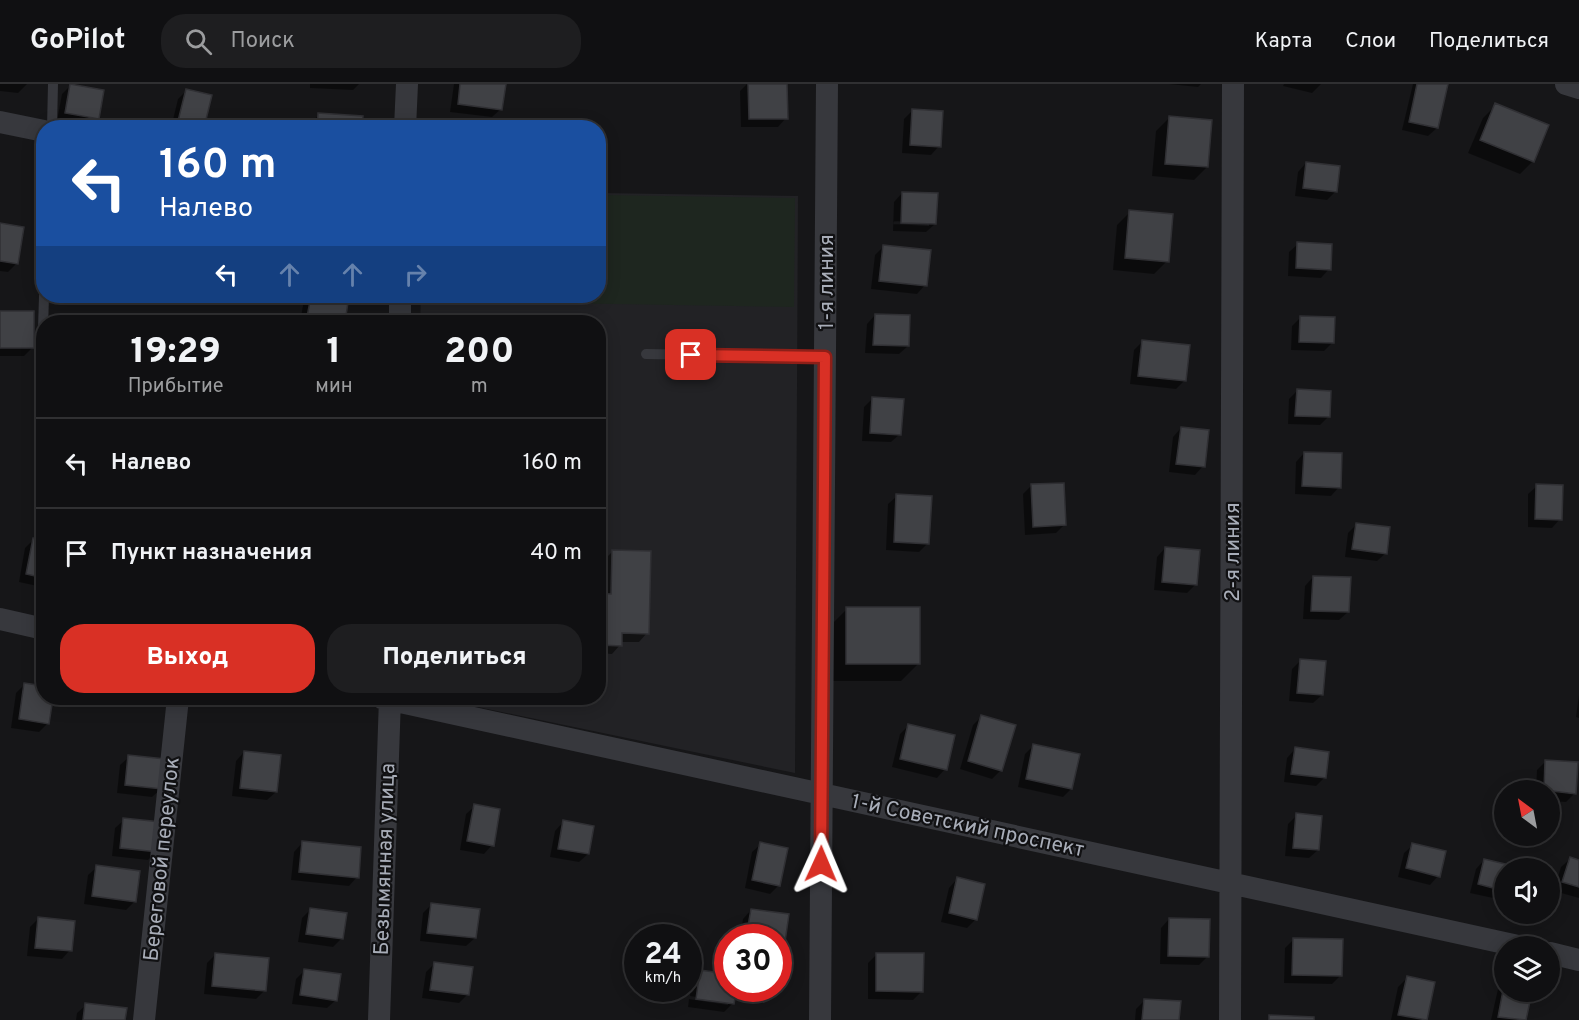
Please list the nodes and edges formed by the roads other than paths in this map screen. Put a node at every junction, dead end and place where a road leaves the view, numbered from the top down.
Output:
1 (53, 84) edge
2 (407, 84) edge
3 (827, 84) edge
4 (1233, 84) edge
5 (1566, 84) edge
6 (1579, 88) edge
7 (52, 120) edge
8 (405, 120) edge
9 (0, 122) edge
10 (36, 129) edge
11 (646, 354) dead end
12 (825, 357) junction
13 (0, 619) edge
14 (36, 627) edge
15 (177, 705) edge
16 (387, 705) edge
17 (419, 705) edge
18 (822, 793) junction
19 (1230, 883) junction
20 (1494, 941) edge
21 (1560, 955) edge
22 (1579, 960) edge
23 (144, 1020) edge
24 (379, 1020) edge
25 (820, 1020) edge
26 (1230, 1020) edge

1 - 7 lane
2 - 8 street
3 - 12 street, 1-я линия
4 - 19 street, 2-я линия
5 - 6 street
9 - 10 street
11 - 12 lane
12 - 18 street, 1-я линия
13 - 14 street
15 - 23 street, Береговой переулок
16 - 24 street, Безымянная улица
17 - 18 street, 1-й Советский проспект
18 - 19 street, 1-й Советский проспект
18 - 25 street, 1-я линия
19 - 20 street, 1-й Советский проспект
19 - 26 street, 2-я линия
21 - 22 street

